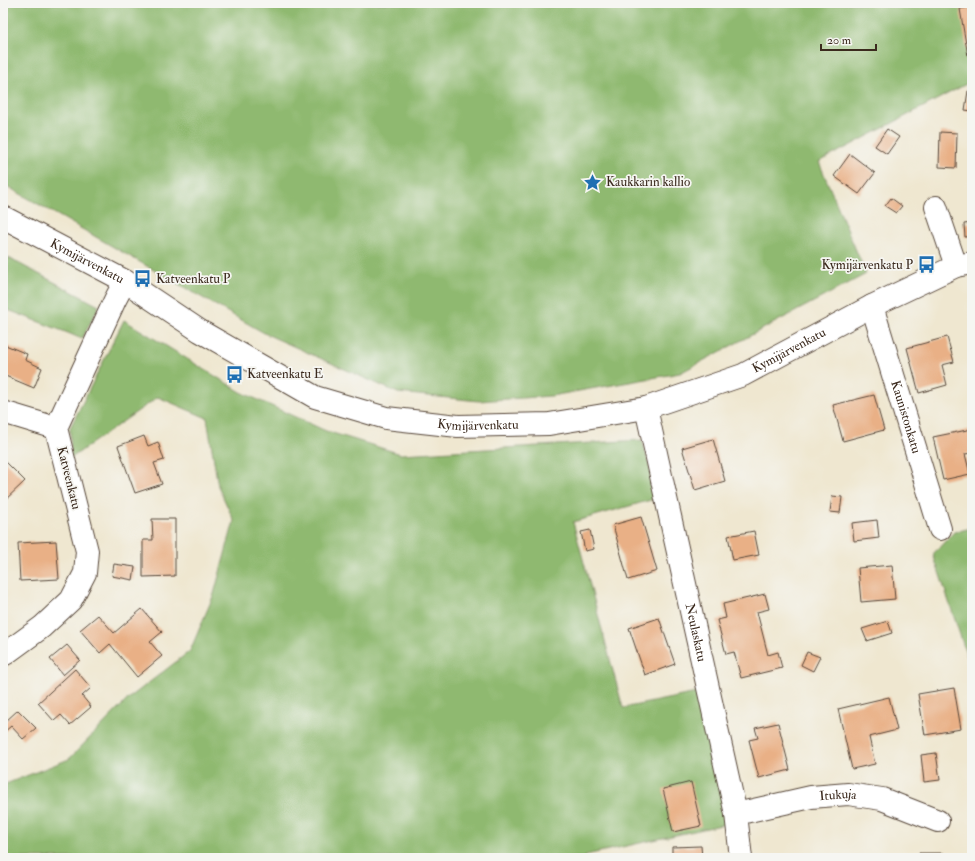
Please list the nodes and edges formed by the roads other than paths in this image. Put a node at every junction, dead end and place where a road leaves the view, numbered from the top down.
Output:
1 (936, 207) dead end
2 (3, 217) edge
3 (964, 264) edge
4 (125, 281) junction
5 (872, 306) junction
6 (646, 408) junction
7 (3, 412) edge
8 (56, 428) junction
9 (940, 528) dead end
10 (5, 654) dead end
11 (736, 814) junction
12 (938, 821) dead end
13 (742, 858) edge

1 - 3 street
2 - 4 street, Kymijärvenkatu
3 - 5 street, Kymijärvenkatu
4 - 6 street, Kymijärvenkatu
4 - 8 street
5 - 6 street, Kymijärvenkatu
5 - 9 street, Kaunistonkatu
6 - 11 street, Neulaskatu
7 - 8 street
8 - 10 street, Katveenkatu
11 - 12 street, Itukuja
11 - 13 street, Neulaskatu

